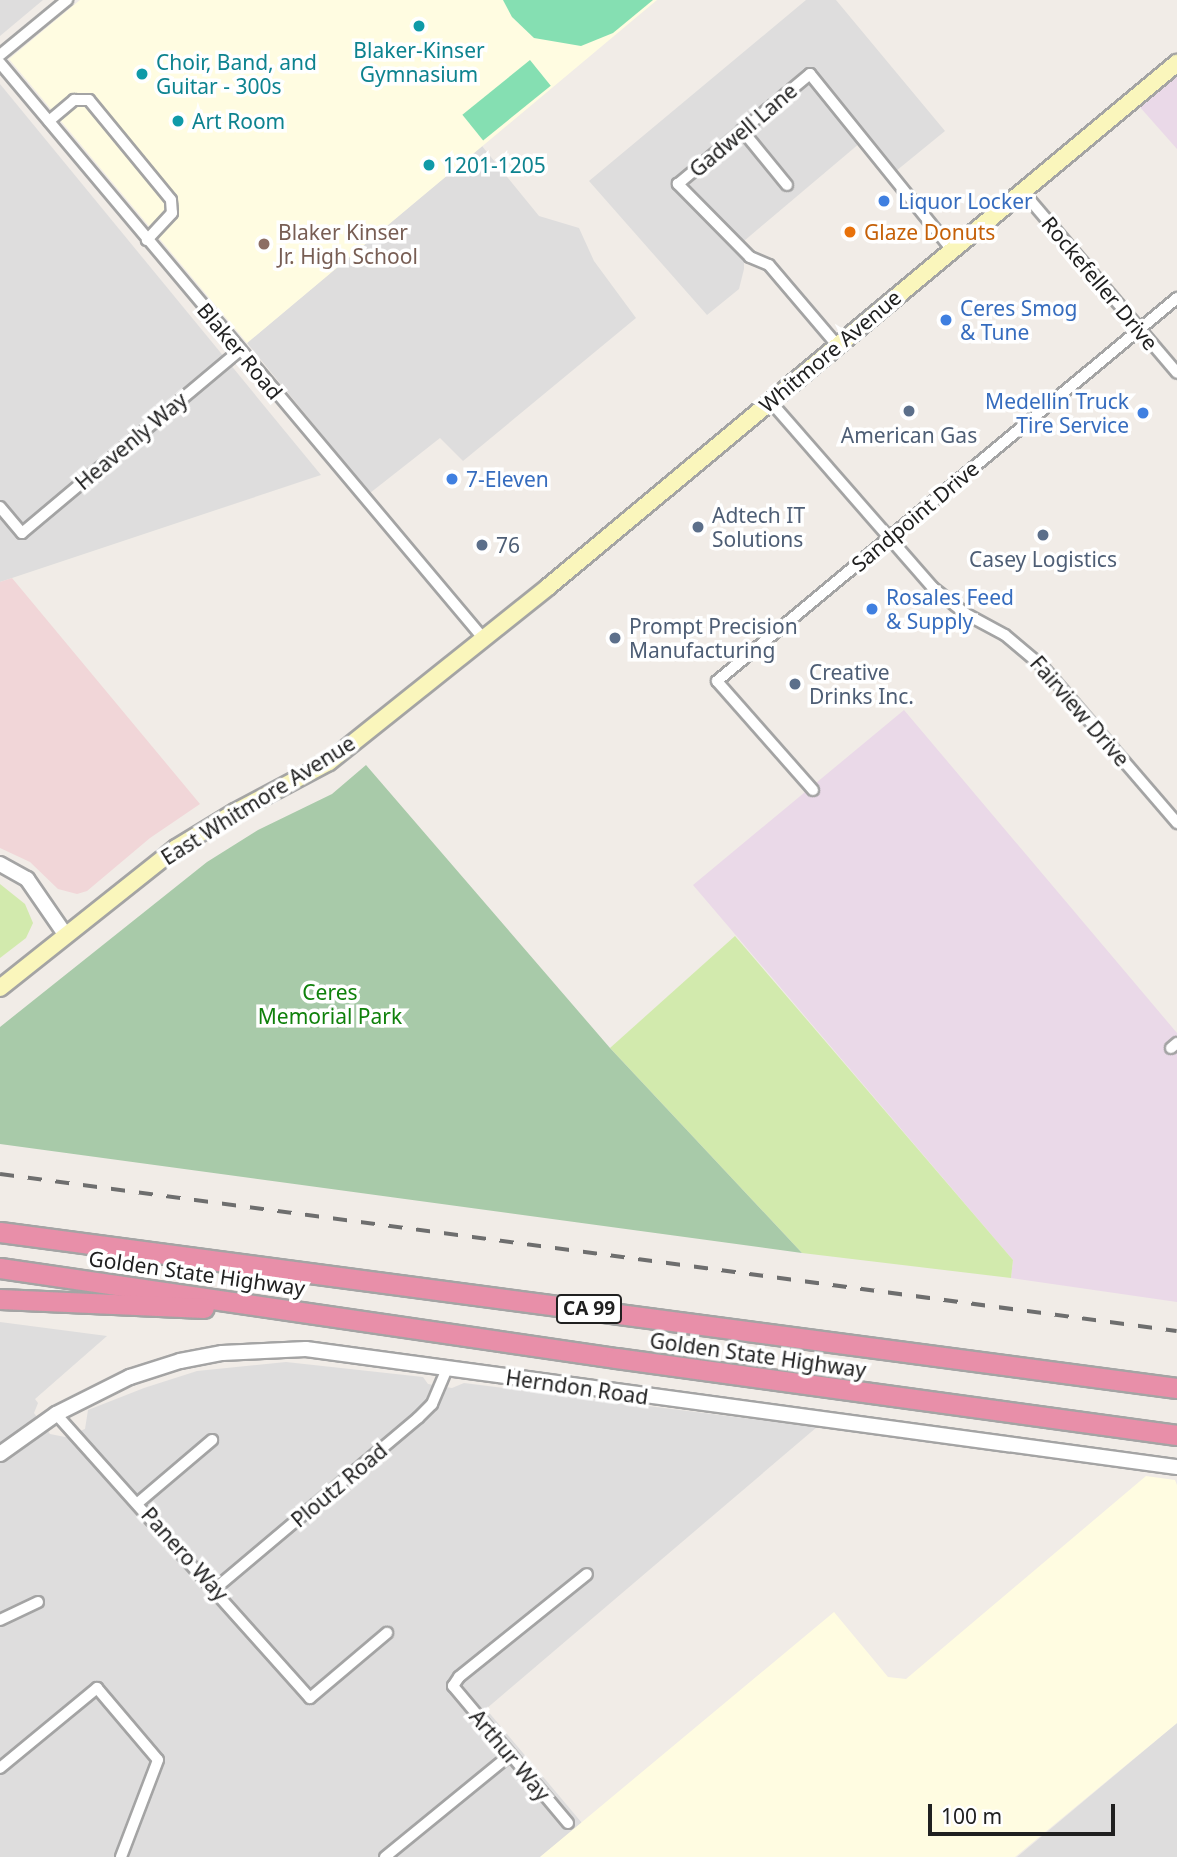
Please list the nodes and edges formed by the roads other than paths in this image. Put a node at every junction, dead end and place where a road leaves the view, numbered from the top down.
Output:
1 (67, 0) edge
2 (0, 55) edge
3 (0, 63) edge
4 (1177, 63) edge
5 (49, 121) junction
6 (742, 130) junction
7 (787, 185) dead end
8 (1024, 192) junction
9 (147, 240) junction
10 (952, 250) junction
11 (1177, 298) edge
12 (1140, 329) junction
13 (838, 345) junction
14 (240, 350) junction
15 (1177, 373) edge
16 (770, 401) junction
17 (0, 507) edge
18 (890, 537) junction
19 (483, 638) junction
20 (813, 790) dead end
21 (1177, 823) edge
22 (0, 863) edge
23 (65, 934) junction
24 (0, 988) edge
25 (0, 1232) edge
26 (0, 1268) edge
27 (0, 1299) edge
28 (310, 1313) junction
29 (447, 1369) junction
30 (1177, 1388) edge
31 (57, 1414) junction
32 (1177, 1435) edge
33 (212, 1440) dead end
34 (0, 1454) edge
35 (1177, 1467) edge
36 (139, 1502) junction
37 (587, 1574) dead end
38 (216, 1588) junction
39 (38, 1602) dead end
40 (0, 1620) edge
41 (387, 1633) dead end
42 (510, 1755) junction
43 (0, 1768) edge
44 (568, 1823) dead end
45 (121, 1857) edge
46 (385, 1857) edge

1 - 2 street
3 - 5 street, Blaker Road
4 - 8 main road, Whitmore Avenue
5 - 9 street, Blaker Road
5 - 9 street
6 - 7 street
6 - 10 street, Gadwell Lane
6 - 13 street, Gadwell Lane
8 - 10 main road, Whitmore Avenue
8 - 12 street, Rockefeller Drive
9 - 14 street, Blaker Road
10 - 13 main road, Whitmore Avenue
11 - 12 street, Sandpoint Drive
12 - 15 street, Rockefeller Drive
12 - 18 street, Sandpoint Drive
13 - 16 main road, Whitmore Avenue
14 - 17 street, Heavenly Way
14 - 19 street, Blaker Road
16 - 18 street, Fairview Drive
16 - 19 main road, Whitmore Avenue
18 - 20 street, Sandpoint Drive
18 - 21 street, Fairview Drive
19 - 23 main road, East Whitmore Avenue
22 - 23 street
23 - 24 main road, East Whitmore Avenue
25 - 30 highway, Golden State Highway / CA 99
26 - 28 highway, Golden State Highway / CA 99
27 - 28 highway
28 - 32 highway, Golden State Highway / CA 99
29 - 31 street, Herndon Road
29 - 35 street, Herndon Road
29 - 38 street, Ploutz Road
31 - 34 street, Herndon Road
31 - 36 street, Panero Way
33 - 36 street
36 - 38 street, Panero Way
37 - 42 street, Arthur Way
38 - 41 street, Panero Way
39 - 40 street
42 - 44 street, Arthur Way
42 - 46 street
43 - 45 street

